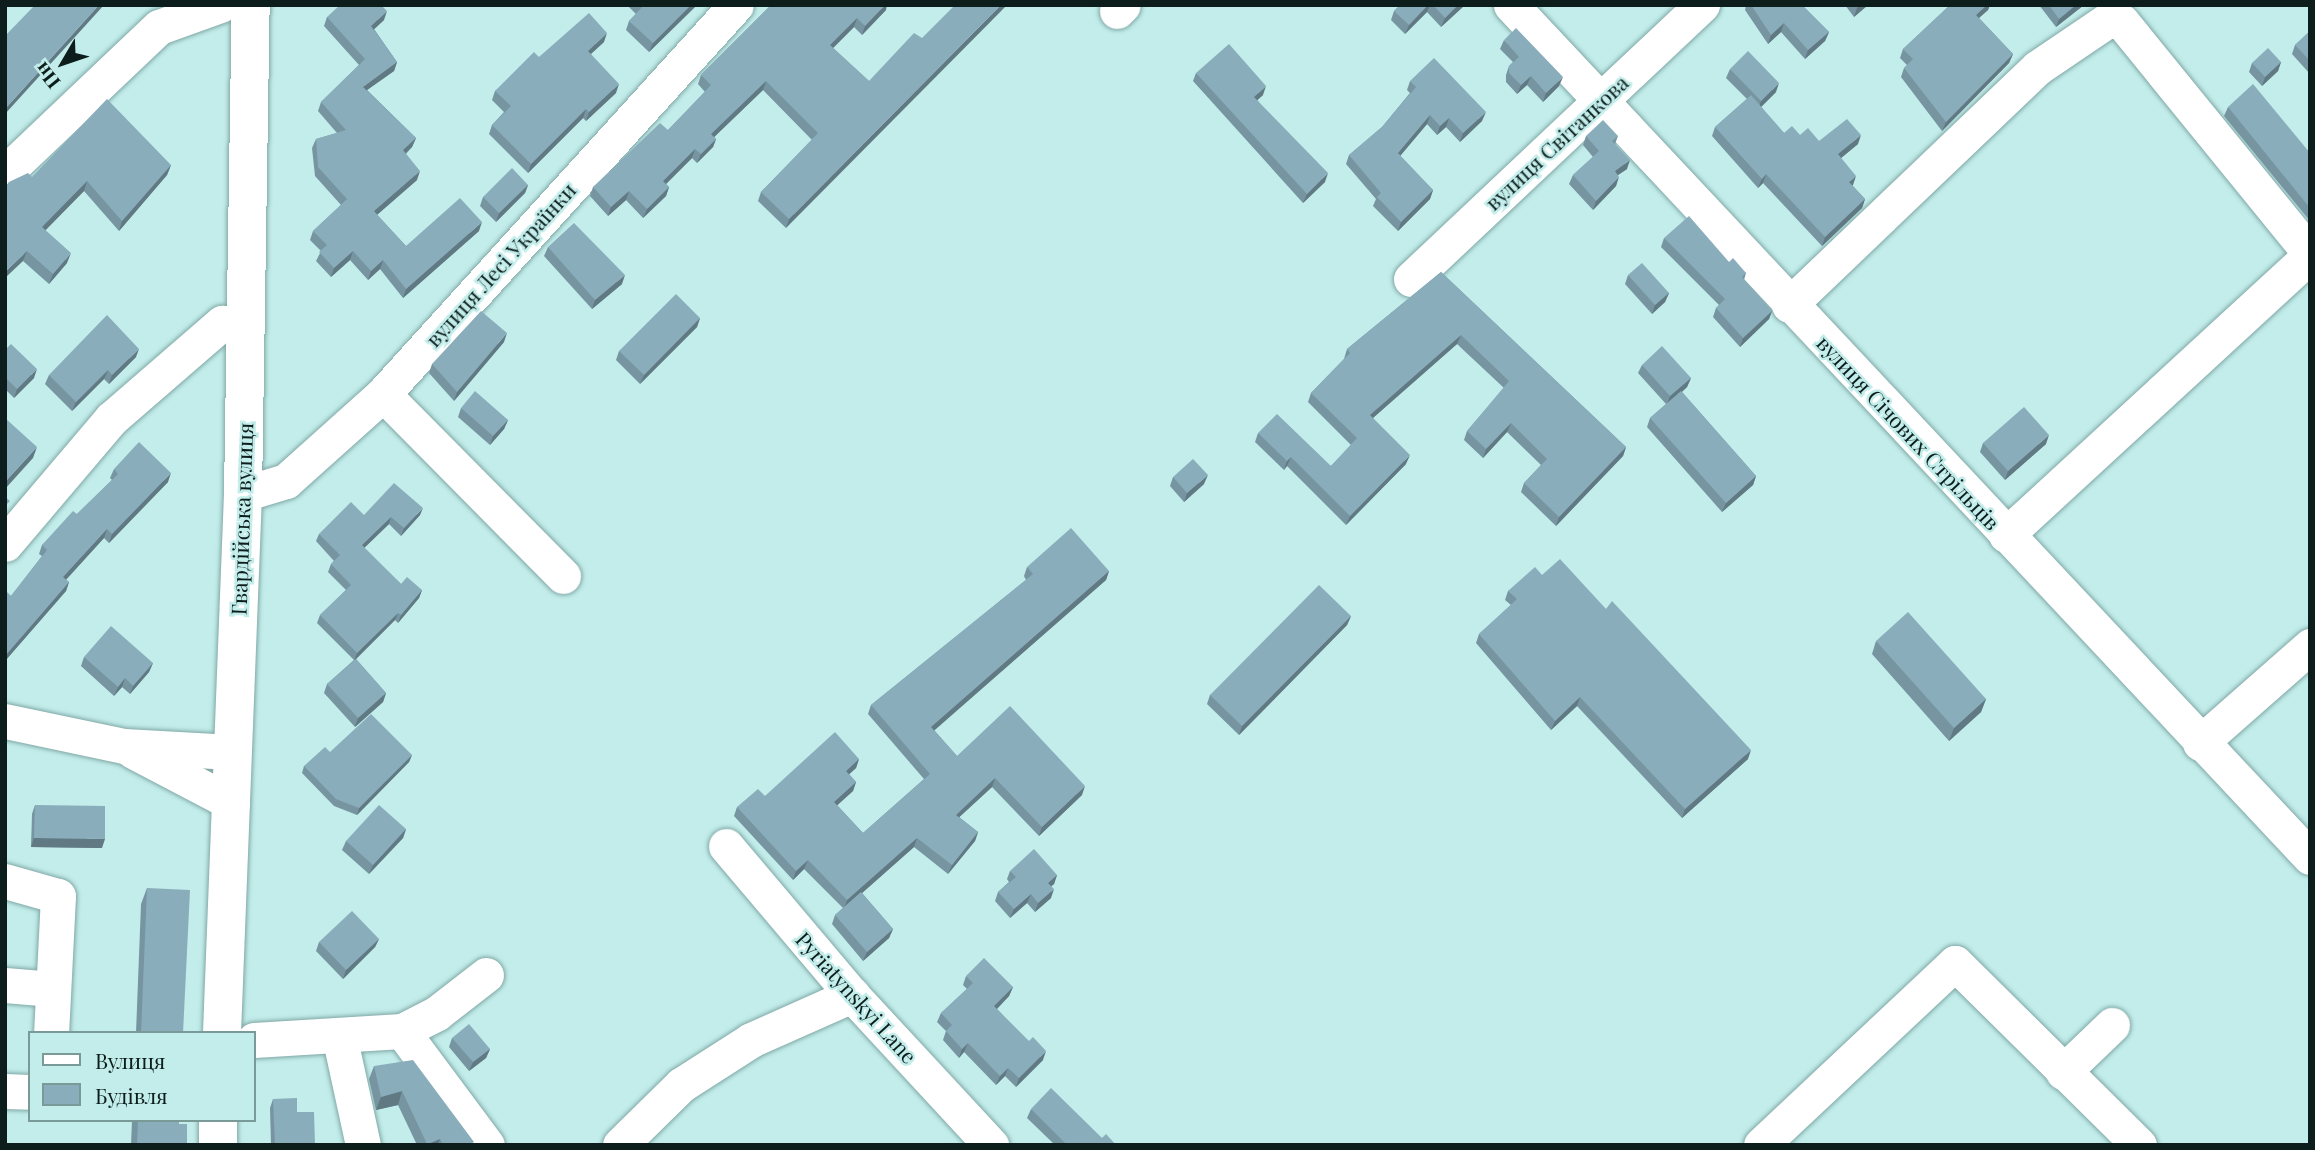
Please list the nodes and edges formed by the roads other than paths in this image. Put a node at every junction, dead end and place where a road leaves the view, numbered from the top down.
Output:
1 (220, 5) edge
2 (251, 5) edge
3 (736, 5) edge
4 (1511, 5) edge
5 (1702, 5) edge
6 (1599, 100) junction
7 (5, 173) edge
8 (2310, 254) edge
9 (1411, 279) dead end
10 (1789, 305) junction
11 (246, 324) junction
12 (383, 394) junction
13 (243, 494) junction
14 (2006, 535) junction
15 (5, 544) edge
16 (563, 576) dead end
17 (2310, 646) edge
18 (5, 721) edge
19 (2200, 743) junction
20 (124, 746) junction
21 (232, 752) junction
22 (232, 803) junction
23 (726, 846) dead end
24 (2310, 857) edge
25 (5, 881) edge
26 (486, 975) dead end
27 (5, 985) edge
28 (53, 989) junction
29 (852, 995) junction
30 (2112, 1025) dead end
31 (51, 1031) edge
32 (222, 1031) edge
33 (402, 1031) junction
34 (339, 1035) junction
35 (256, 1040) edge
36 (2063, 1072) junction
37 (5, 1091) edge
38 (28, 1092) edge
39 (217, 1122) edge
40 (218, 1145) edge
41 (363, 1145) edge
42 (487, 1145) edge
43 (620, 1145) edge
44 (991, 1145) edge
45 (1761, 1145) edge
46 (2139, 1145) edge

1 - 7 street
2 - 11 main road, Гвардійська вулиця
3 - 12 street, вулиця Лесі Українки
4 - 6 street, вулиця Січових Стрільців
5 - 6 street, вулиця Світанкова
6 - 9 street, вулиця Світанкова
6 - 10 street, вулиця Січових Стрільців
8 - 10 street
8 - 14 street
10 - 14 street, вулиця Січових Стрільців
11 - 13 main road, Гвардійська вулиця
11 - 15 street
12 - 13 street, вулиця Лесі Українки
12 - 16 street
13 - 21 main road, Гвардійська вулиця
14 - 19 street, вулиця Січових Стрільців
17 - 19 street
18 - 20 street
19 - 24 street, вулиця Січових Стрільців
20 - 21 street
20 - 22 street
21 - 22 main road, Гвардійська вулиця
22 - 32 main road, Гвардійська вулиця
23 - 29 street, Pyriatynskyi Lane
25 - 28 street
26 - 33 street
27 - 28 street
28 - 31 street
29 - 43 street
29 - 44 street, Pyriatynskyi Lane
30 - 36 street
33 - 34 street
33 - 42 street
34 - 35 street
34 - 41 street
36 - 45 street
36 - 46 street
37 - 38 street
39 - 40 main road

